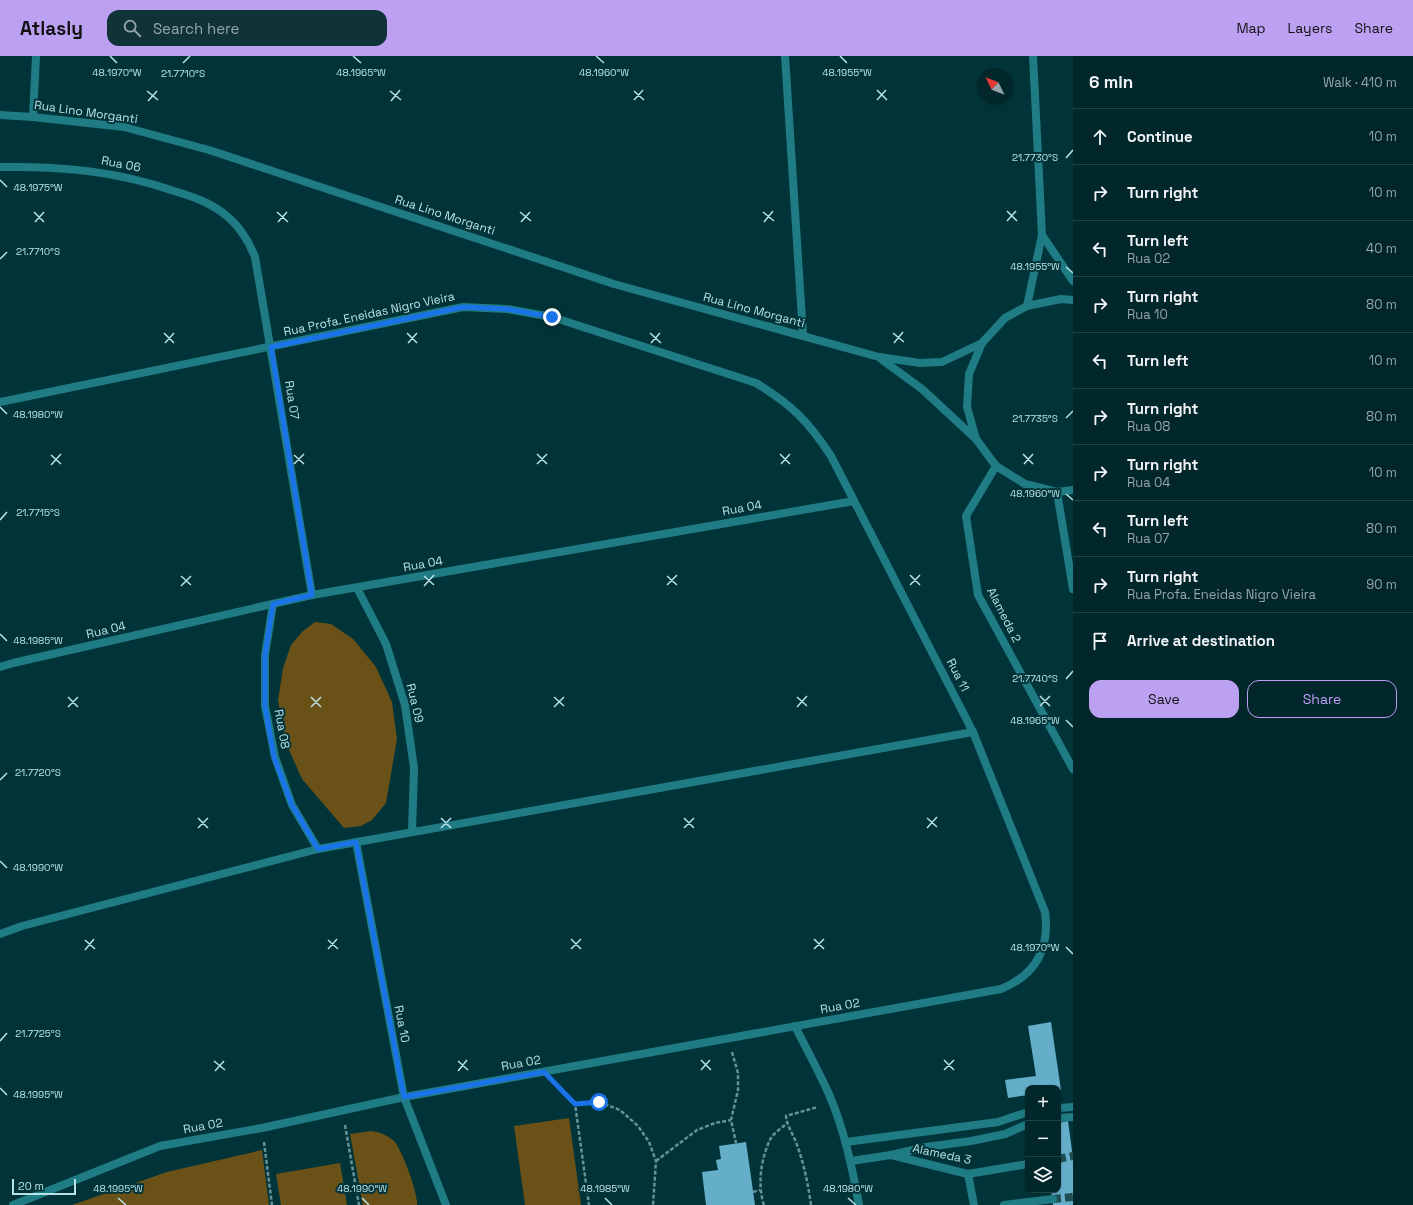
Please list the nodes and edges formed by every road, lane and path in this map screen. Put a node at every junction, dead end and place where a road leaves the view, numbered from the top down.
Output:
1 (36, 56) edge
2 (785, 56) edge
3 (1033, 56) edge
4 (0, 115) edge
5 (33, 117) junction
6 (0, 167) edge
7 (229, 218) joint
8 (1042, 235) junction
9 (1073, 281) edge
10 (1073, 300) edge
11 (1027, 306) junction
12 (802, 335) junction
13 (982, 343) junction
14 (271, 347) junction
15 (879, 357) junction
16 (0, 402) edge
17 (799, 414) joint
18 (976, 439) junction
19 (996, 466) junction
20 (1071, 491) edge
21 (1057, 492) junction
22 (854, 501) junction
23 (357, 588) junction
24 (1073, 589) edge
25 (312, 595) junction
26 (273, 604) junction
27 (0, 668) edge
28 (973, 732) junction
29 (1073, 769) edge
30 (412, 832) junction
31 (356, 842) junction
32 (318, 849) junction
33 (0, 934) edge
34 (1035, 964) joint
35 (795, 1026) junction
36 (726, 1039) junction
37 (544, 1072) junction
38 (404, 1097) junction
39 (575, 1104) junction
40 (832, 1104) junction
41 (1073, 1107) edge
42 (1061, 1108) edge
43 (343, 1110) junction
44 (1025, 1113) edge
45 (1073, 1117) edge
46 (1061, 1118) edge
47 (731, 1120) junction
48 (787, 1123) junction
49 (1025, 1125) edge
50 (262, 1128) junction
51 (846, 1142) junction
52 (736, 1143) dead end
53 (891, 1155) junction
54 (656, 1161) junction
55 (851, 1161) junction
56 (1025, 1164) edge
57 (968, 1174) junction
58 (760, 1190) junction
59 (753, 1192) dead end
60 (1053, 1199) tunnel mouth
61 (13, 1205) edge
62 (272, 1205) edge
63 (359, 1205) edge
64 (446, 1205) edge
65 (589, 1205) edge
66 (653, 1205) edge
67 (764, 1205) edge
68 (811, 1205) edge
69 (859, 1205) edge
70 (974, 1205) edge
71 (1004, 1205) edge

1 - 5 street
2 - 12 street
3 - 8 street
4 - 5 street, Rua Lino Morganti
5 - 12 street, Rua Lino Morganti
6 - 7 street, Rua 06
7 - 14 street, Rua 07
8 - 9 street
8 - 11 street
10 - 11 street
11 - 13 street
12 - 15 street, Rua Lino Morganti
13 - 15 street
13 - 18 street
14 - 16 street, Rua Profa. Eneidas Nigro Vieira
14 - 17 street, Rua Profa. Eneidas Nigro Vieira
14 - 25 street, Rua 07
15 - 18 street
17 - 22 street, Rua 11
18 - 19 street
19 - 21 street
19 - 29 street, Alameda 2
20 - 21 street
21 - 24 street
22 - 23 street, Rua 04
22 - 28 street, Rua 11
23 - 25 street, Rua 04
23 - 30 street, Rua 09
25 - 26 street, Rua 04
26 - 27 street, Rua 04
26 - 32 street, Rua 08
28 - 30 street
28 - 34 street, Rua 11
30 - 31 street
31 - 32 street
31 - 38 street, Rua 10
32 - 33 street
34 - 35 street, Rua 02
35 - 36 street, Rua 02
35 - 40 street
36 - 37 street, Rua 02
36 - 47 path
37 - 38 street, Rua 02
37 - 39 path
38 - 43 street, Rua 02
38 - 64 street, Rua 10
39 - 54 path
39 - 65 path
40 - 48 path
40 - 51 street
41 - 42 street
43 - 50 street, Rua 02
43 - 63 path
44 - 51 street
45 - 46 street
47 - 52 path
47 - 54 path
48 - 58 path
48 - 68 path
49 - 53 street
50 - 61 street, Rua 02
50 - 62 path
51 - 55 street
53 - 55 street, Alameda 3
53 - 57 street, Alameda 3
54 - 66 path
55 - 69 street
56 - 57 street, Alameda 3
57 - 70 street
58 - 59 path
58 - 67 path
60 - 71 street

